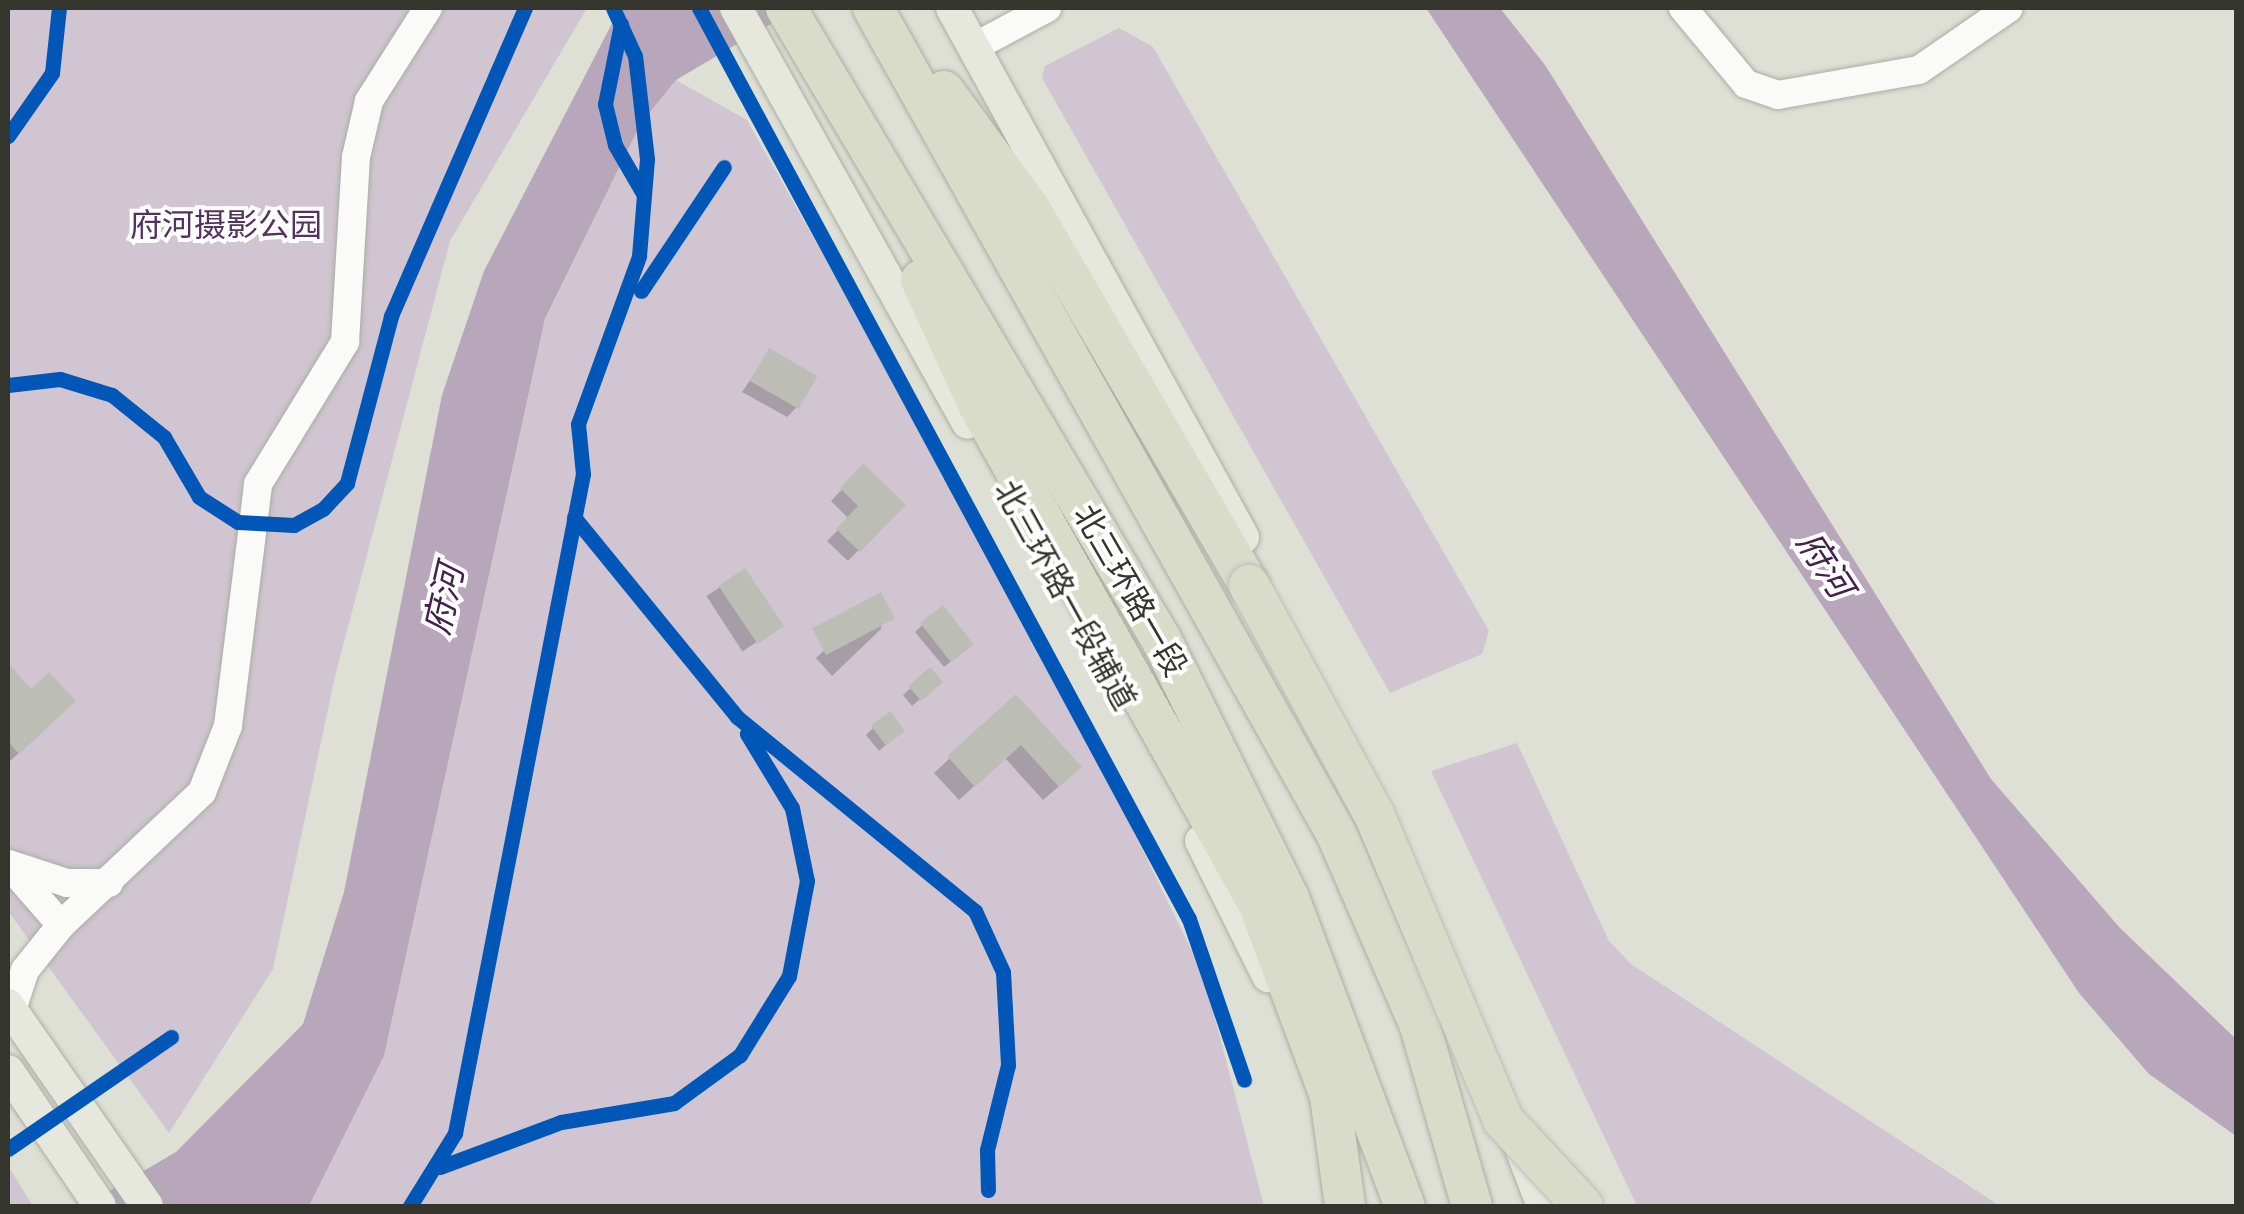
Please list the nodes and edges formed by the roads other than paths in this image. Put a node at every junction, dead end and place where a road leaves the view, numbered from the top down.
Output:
1 (428, 8) edge
2 (736, 8) edge
3 (876, 8) edge
4 (952, 8) edge
5 (1047, 8) edge
6 (1683, 8) edge
7 (2009, 8) edge
8 (790, 14) edge
9 (974, 47) junction
10 (878, 169) junction
11 (8, 863) edge
12 (110, 883) junction
13 (62, 925) junction
14 (10, 1007) edge
15 (8, 1072) edge
16 (93, 1194) edge
17 (147, 1206) edge
18 (1344, 1206) edge
19 (1405, 1206) edge
20 (1472, 1206) edge
21 (1543, 1206) edge
22 (1583, 1206) edge

1 - 12 street
2 - 18 main road, 北三环路一段辅道
3 - 20 highway, 北三环路一段
3 - 22 highway, bridge
4 - 9 main road
5 - 9 street
6 - 7 street
8 - 10 highway, 北三环路一段
9 - 21 main road
10 - 18 highway
10 - 19 highway, 北三环路一段
11 - 12 street
11 - 13 street
12 - 13 street
13 - 14 street
14 - 17 main road
15 - 16 main road

